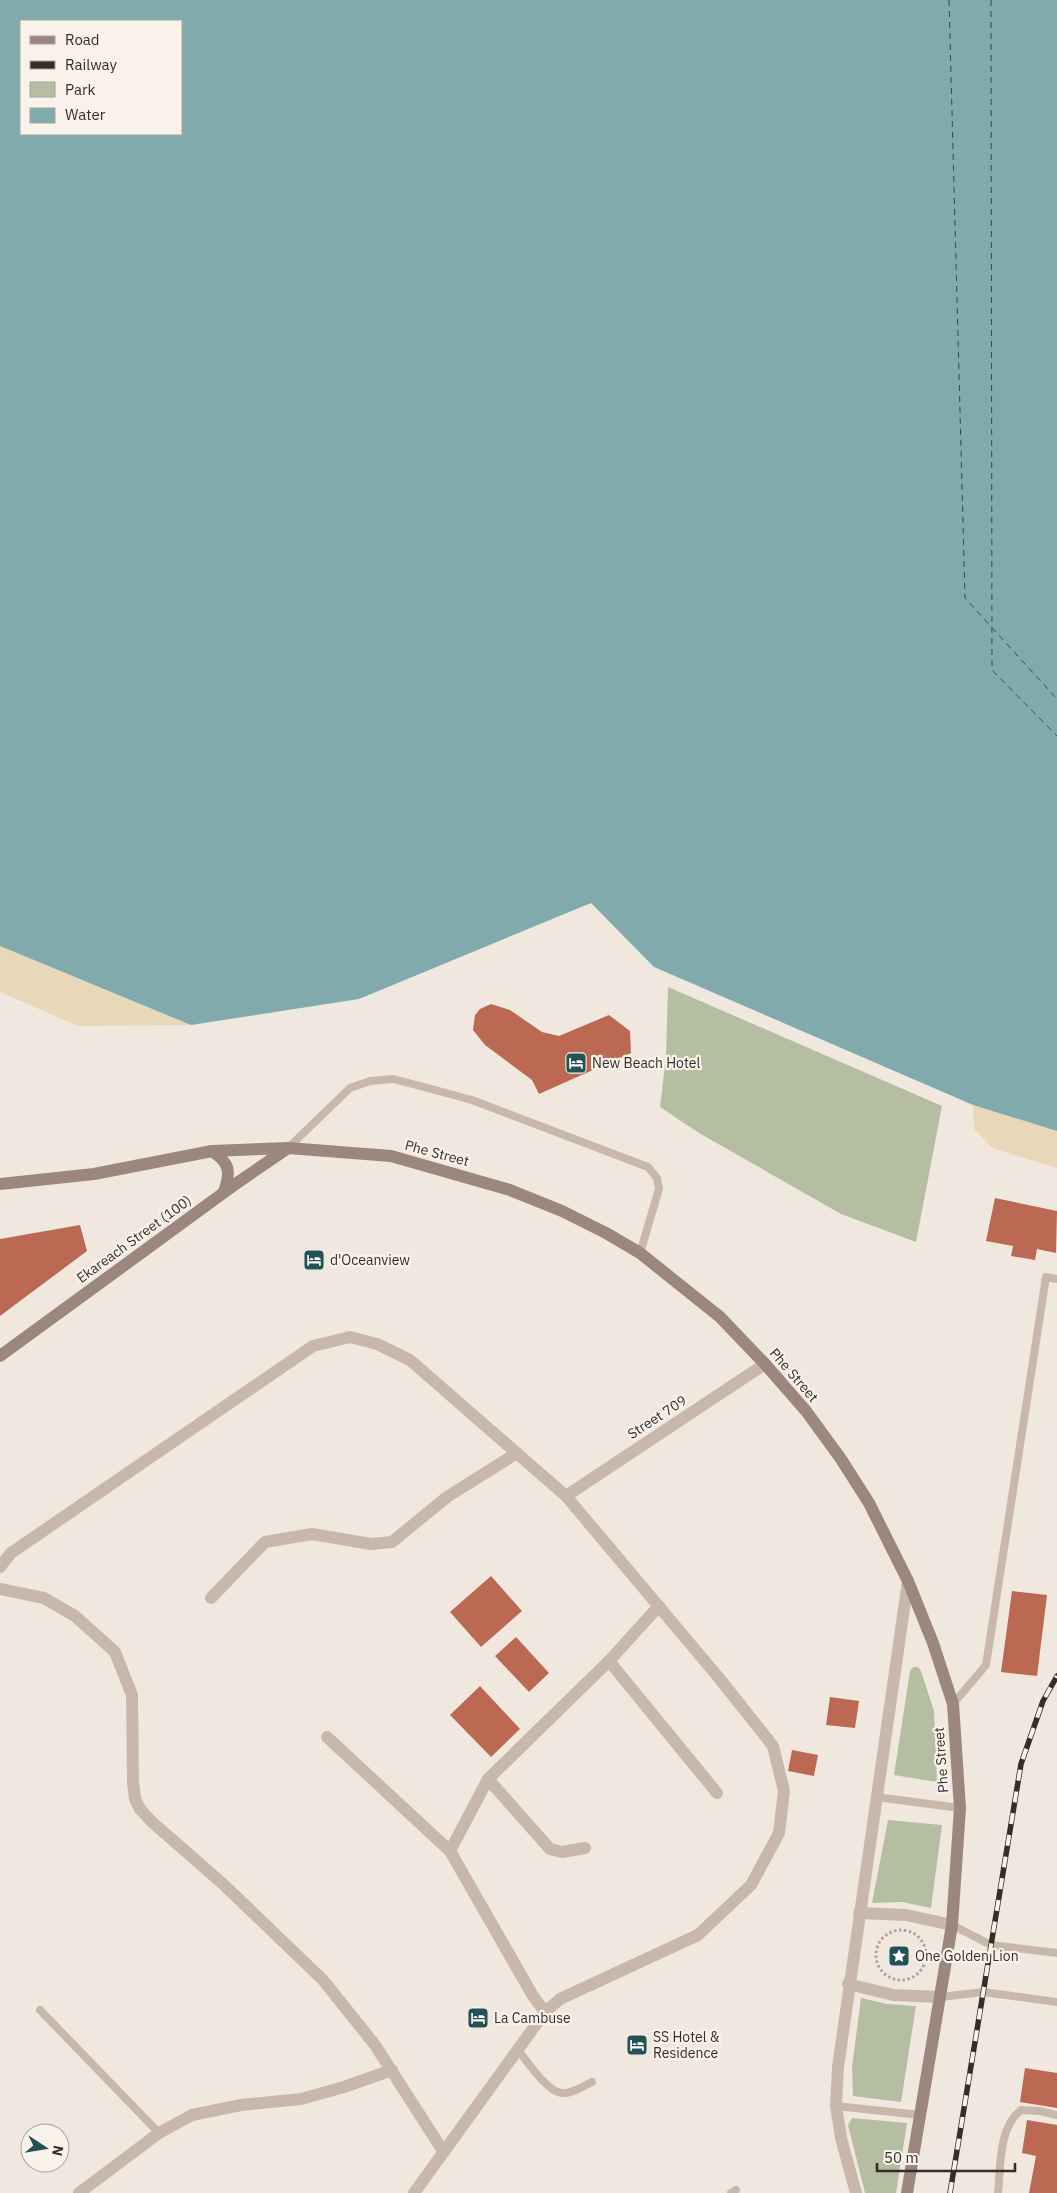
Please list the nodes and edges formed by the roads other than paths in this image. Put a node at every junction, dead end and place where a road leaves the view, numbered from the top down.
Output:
1 (288, 1148) junction
2 (212, 1151) junction
3 (0, 1184) edge
4 (224, 1192) junction
5 (640, 1253) junction
6 (1057, 1279) edge
7 (0, 1356) edge
8 (765, 1364) junction
9 (517, 1453) junction
10 (566, 1496) junction
11 (0, 1567) edge
12 (908, 1581) junction
13 (0, 1589) edge
14 (211, 1598) dead end
15 (659, 1606) junction
16 (608, 1661) junction
17 (952, 1704) junction
18 (327, 1737) dead end
19 (488, 1779) junction
20 (717, 1793) dead end
21 (876, 1796) junction
22 (960, 1808) junction
23 (585, 1848) dead end
24 (450, 1851) junction
25 (859, 1912) junction
26 (952, 1925) junction
27 (1057, 1953) edge
28 (848, 1984) junction
29 (941, 1997) junction
30 (1057, 2002) edge
31 (40, 2010) dead end
32 (545, 2012) junction
33 (518, 2050) junction
34 (392, 2070) junction
35 (592, 2082) dead end
36 (836, 2106) junction
37 (920, 2115) junction
38 (1057, 2115) edge
39 (159, 2134) junction
40 (444, 2151) junction
41 (79, 2193) edge
42 (414, 2193) edge
43 (856, 2193) edge
44 (907, 2193) edge
45 (998, 2193) edge

1 - 2 street, Phe Street
1 - 4 street, Ekareach Street (100)
1 - 5 street, Phe Street
1 - 5 lane
2 - 3 street, Phe Street
2 - 4 street
4 - 7 street, Ekareach Street (100)
5 - 8 street, Phe Street
6 - 17 lane
8 - 10 street, Street 709
8 - 12 street, Phe Street
9 - 10 street
9 - 11 street
9 - 14 street
10 - 15 street
12 - 17 street, Phe Street
12 - 21 street
13 - 34 street
15 - 16 street
15 - 32 street
16 - 19 street
16 - 20 street
17 - 22 street, Phe Street
18 - 24 street
19 - 23 street
19 - 24 street
21 - 22 lane
21 - 25 street
22 - 26 street, Phe Street
24 - 32 street
25 - 26 street
25 - 28 street
26 - 27 lane
26 - 29 street, Phe Street
28 - 29 street
28 - 36 street
29 - 30 lane
29 - 37 street, Phe Street
31 - 39 lane
32 - 33 street
33 - 35 lane
33 - 40 street
34 - 39 street
34 - 40 street
36 - 37 lane
36 - 43 street
37 - 44 street, Phe Street
38 - 45 lane
39 - 41 street
40 - 42 street

